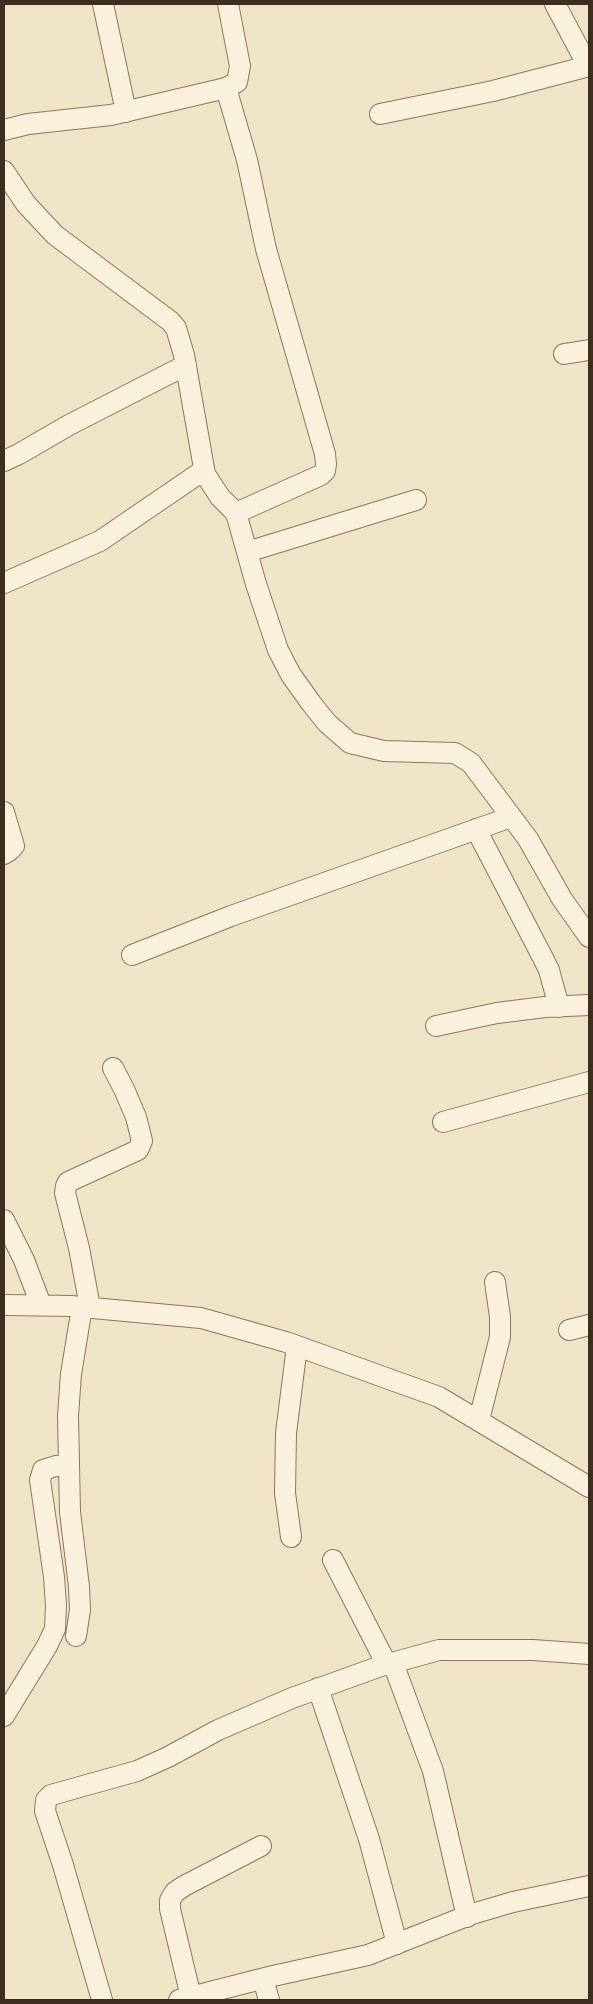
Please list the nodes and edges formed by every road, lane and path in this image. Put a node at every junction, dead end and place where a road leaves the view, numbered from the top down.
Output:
1 (103, 4) edge
2 (228, 4) edge
3 (555, 4) edge
4 (589, 66) edge
5 (226, 88) junction
6 (126, 112) junction
7 (380, 114) dead end
8 (4, 130) edge
9 (4, 171) edge
10 (589, 350) edge
11 (564, 354) dead end
12 (186, 365) junction
13 (4, 461) edge
14 (204, 470) junction
15 (416, 500) dead end
16 (236, 513) junction
17 (247, 552) junction
18 (4, 583) edge
19 (4, 812) edge
20 (511, 817) junction
21 (476, 829) junction
22 (4, 854) edge
23 (589, 937) edge
24 (132, 955) dead end
25 (589, 1005) edge
26 (559, 1007) junction
27 (436, 1026) dead end
28 (112, 1068) dead end
29 (589, 1082) edge
30 (443, 1122) dead end
31 (4, 1220) edge
32 (495, 1282) dead end
33 (4, 1305) edge
34 (41, 1305) junction
35 (86, 1307) junction
36 (589, 1325) edge
37 (569, 1330) dead end
38 (297, 1346) junction
39 (479, 1420) junction
40 (68, 1465) junction
41 (589, 1487) edge
42 (291, 1537) dead end
43 (333, 1560) dead end
44 (76, 1636) dead end
45 (589, 1654) edge
46 (390, 1664) junction
47 (318, 1688) junction
48 (4, 1716) edge
49 (261, 1846) dead end
50 (589, 1886) edge
51 (467, 1917) junction
52 (397, 1944) junction
53 (263, 1979) junction
54 (191, 1998) edge
55 (102, 2000) edge
56 (269, 2000) edge

1 - 6 street
2 - 5 street
3 - 4 street
4 - 7 street
5 - 6 street
5 - 16 street
6 - 8 street
9 - 12 street
10 - 11 street
12 - 13 street
12 - 14 street
14 - 16 street
14 - 18 street
15 - 17 street
16 - 17 street
17 - 20 street
19 - 22 street
20 - 21 street
20 - 23 street
21 - 24 street
21 - 26 street
25 - 26 street
26 - 27 street
28 - 35 street
29 - 30 street
31 - 34 street
32 - 39 street
33 - 34 street
34 - 35 street
35 - 38 street
35 - 40 street
36 - 37 street
38 - 39 street
38 - 42 street
39 - 41 street
40 - 44 street
40 - 48 street
43 - 46 street
45 - 46 street
46 - 47 street
46 - 51 street
47 - 52 street
47 - 55 street
49 - 54 street
50 - 51 street
51 - 52 street
52 - 53 street
53 - 54 street
53 - 56 street

